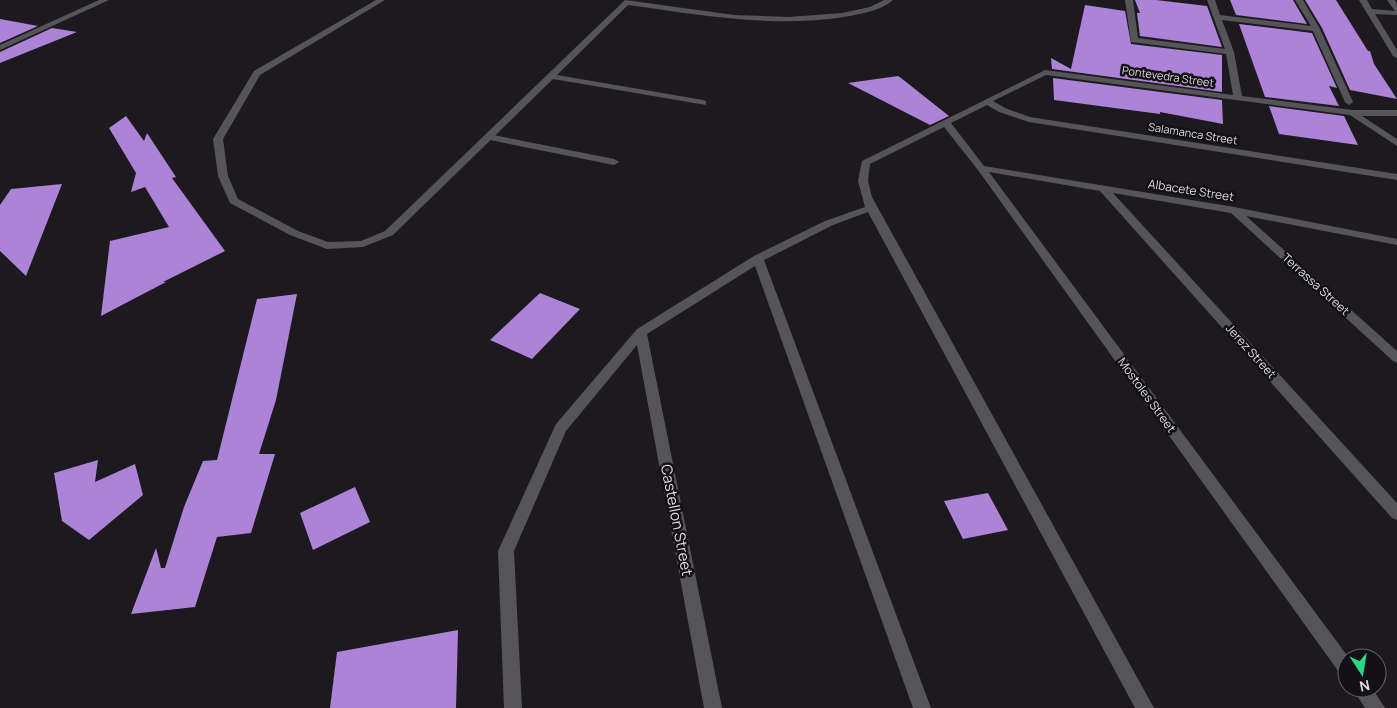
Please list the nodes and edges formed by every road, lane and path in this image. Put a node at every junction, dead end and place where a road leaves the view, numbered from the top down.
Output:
1 (105, 0) edge
2 (381, 0) edge
3 (889, 0) edge
4 (1129, 0) edge
5 (1211, 0) edge
6 (1299, 0) edge
7 (1363, 0) edge
8 (1390, 0) edge
9 (628, 1) edge
10 (1397, 9) edge
11 (1370, 11) junction
12 (1397, 13) edge
13 (1217, 16) junction
14 (1316, 29) junction
15 (0, 48) edge
16 (1394, 48) edge
17 (1230, 52) junction
18 (1397, 56) edge
19 (551, 76) junction
20 (1238, 97) junction
21 (988, 102) junction
22 (1349, 102) dead end
23 (703, 103) dead end
24 (1352, 113) junction
25 (1397, 113) edge
26 (946, 123) junction
27 (1378, 130) junction
28 (1397, 131) edge
29 (488, 137) junction
30 (1397, 143) edge
31 (614, 162) dead end
32 (981, 168) junction
33 (1397, 178) edge
34 (1104, 188) junction
35 (871, 208) junction
36 (1234, 210) junction
37 (1396, 242) edge
38 (758, 259) junction
39 (641, 332) junction
40 (1397, 358) edge
41 (1397, 512) edge
42 (1337, 655) edge
43 (513, 708) edge
44 (713, 708) edge
45 (922, 708) edge
46 (1145, 708) edge

1 - 15 street
2 - 29 street
3 - 9 street
4 - 17 street
5 - 13 street
6 - 14 street
7 - 11 street
8 - 10 street
9 - 19 street
11 - 12 street
11 - 16 street
13 - 14 street
13 - 17 street
14 - 22 street
16 - 18 street
17 - 20 street
19 - 23 street
19 - 29 street
20 - 21 street, Pontevedra Street
20 - 24 street, Pontevedra Street
21 - 26 street, Pontevedra Street
21 - 33 street, Salamanca Street
24 - 25 street, Pontevedra Street
24 - 27 street
26 - 32 street, Mostoles Street
26 - 35 street, Pontevedra Street
27 - 28 street
27 - 30 street
29 - 31 street
32 - 34 street, Albacete Street
32 - 42 street, Mostoles Street
34 - 36 street, Albacete Street
34 - 41 street, Jerez Street
35 - 38 street
35 - 46 street
36 - 37 street, Albacete Street
36 - 40 street, Terrassa Street
38 - 39 street
38 - 45 street
39 - 43 street
39 - 44 street, Castellon Street

